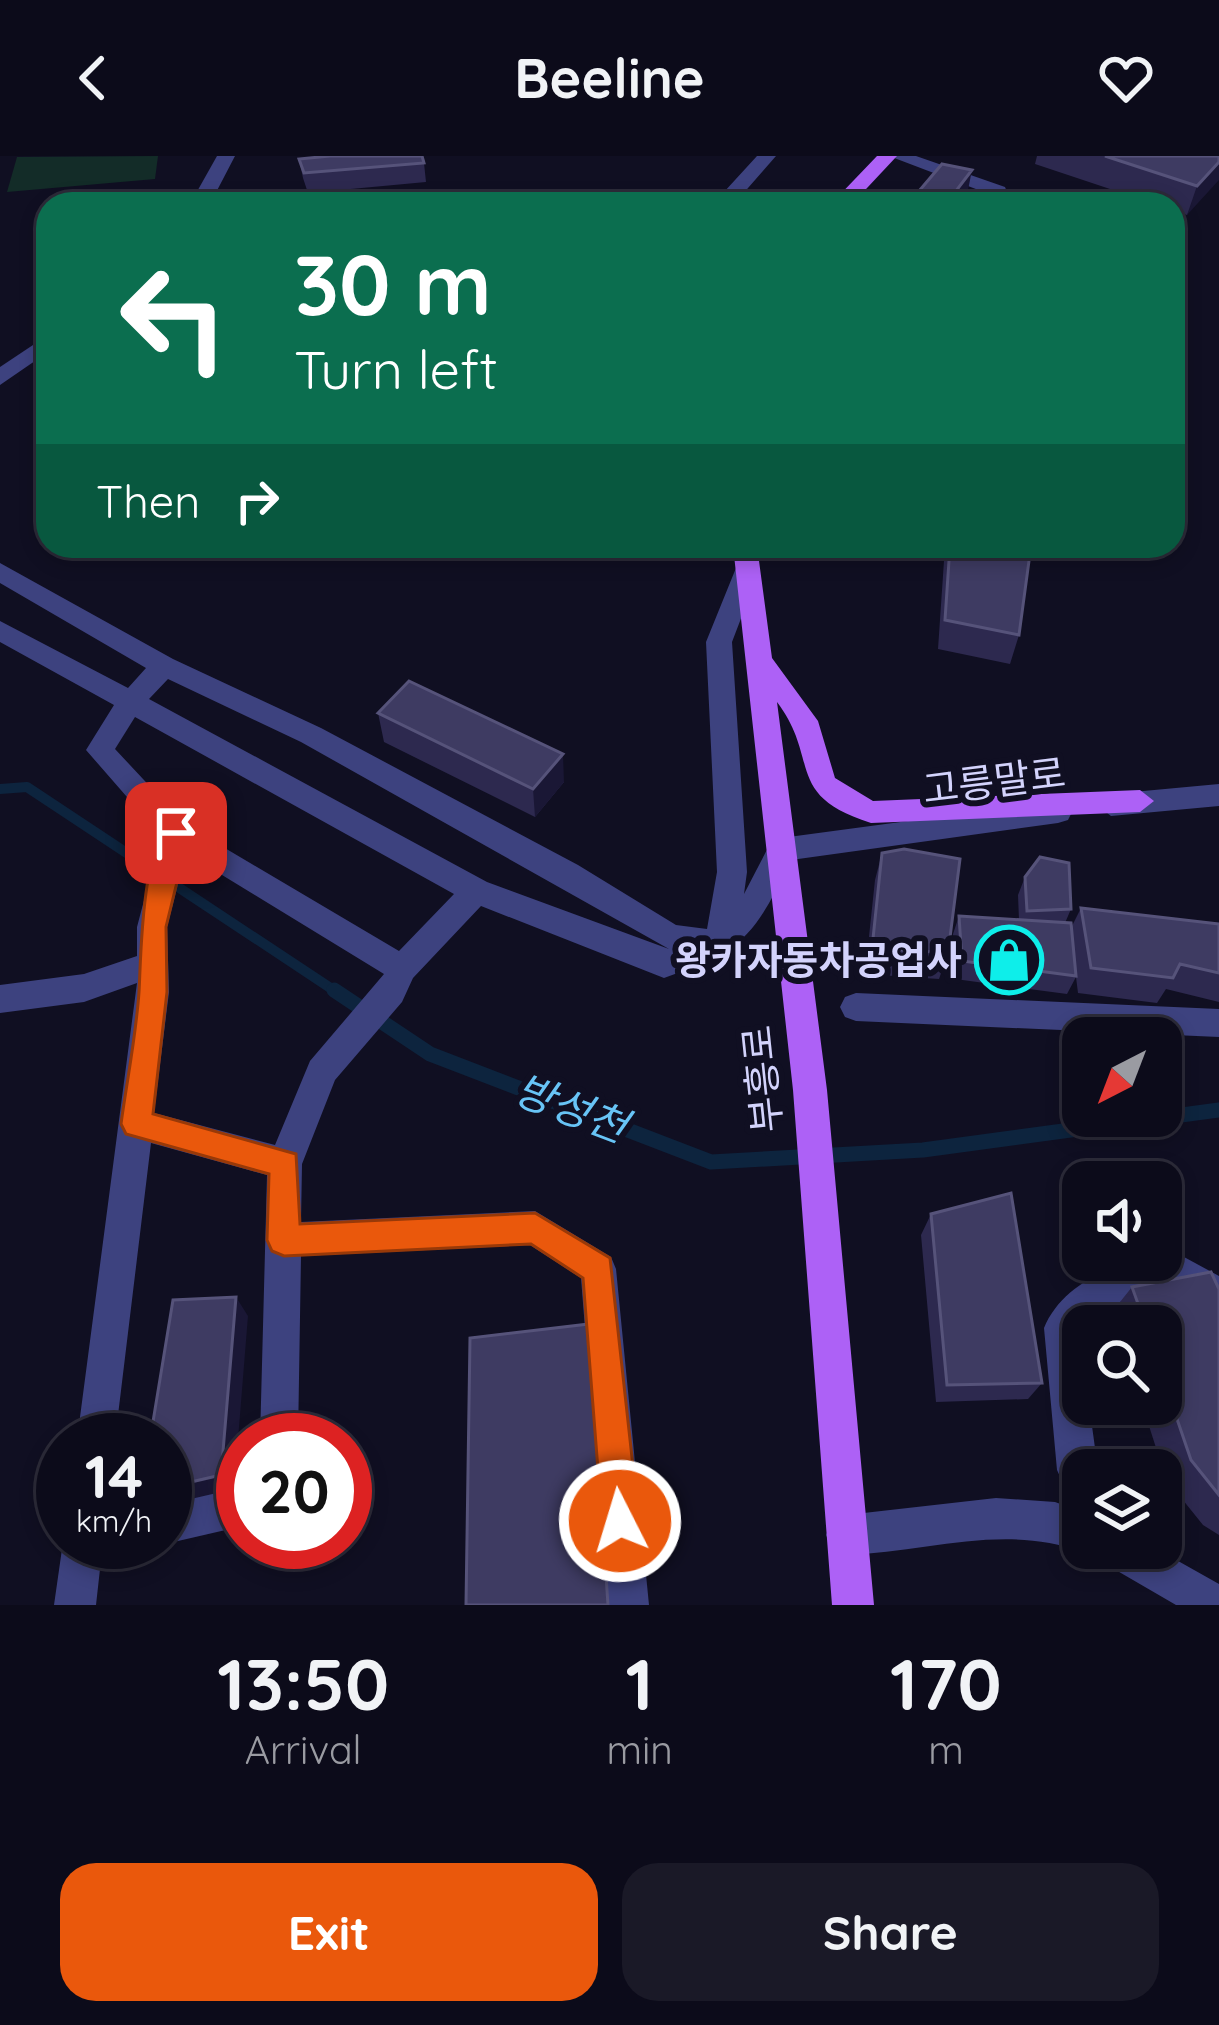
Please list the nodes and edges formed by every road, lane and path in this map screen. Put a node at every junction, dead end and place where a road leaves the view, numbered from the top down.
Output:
1 (226, 156) edge
2 (766, 156) edge
3 (898, 156) edge
4 (881, 162) edge
5 (206, 192) edge
6 (734, 192) edge
7 (837, 192) edge
8 (852, 192) edge
9 (998, 192) edge
10 (36, 350) edge
11 (0, 378) edge
12 (745, 560) edge
13 (0, 572) edge
14 (0, 630) edge
15 (754, 655) junction
16 (164, 665) junction
17 (130, 703) junction
18 (1219, 795) edge
19 (1140, 801) junction
20 (172, 842) junction
21 (781, 850) junction
22 (476, 890) junction
23 (721, 944) junction
24 (153, 964) junction
25 (396, 980) junction
26 (0, 999) edge
27 (856, 1006) dead end
28 (1219, 1023) edge
29 (136, 1124) junction
30 (285, 1164) junction
31 (284, 1240) junction
32 (1219, 1298) edge
33 (99, 1413) edge
34 (281, 1413) edge
35 (1075, 1449) edge
36 (1062, 1522) edge
37 (81, 1569) edge
38 (1153, 1569) edge
39 (848, 1580) edge
40 (75, 1605) edge
41 (628, 1605) edge
42 (1216, 1605) edge

1 - 5 street
2 - 6 street
3 - 9 street
4 - 7 main road
4 - 8 main road
10 - 11 street
12 - 15 main road, 부흥로
12 - 23 street
13 - 16 street
14 - 17 street
15 - 19 main road
15 - 21 main road, 부흥로
16 - 17 street
16 - 23 street
17 - 20 street
17 - 22 street
18 - 19 street, 고릉말로
19 - 21 street, 고릉말로
20 - 24 street
20 - 25 street
21 - 23 street
21 - 39 main road, 부흥로
22 - 23 street
22 - 25 street
24 - 26 street
24 - 29 street
25 - 30 street
27 - 28 street
29 - 30 street
29 - 33 street
30 - 31 street
31 - 34 street
31 - 41 street
32 - 35 street
36 - 39 street
37 - 40 street
38 - 42 street

